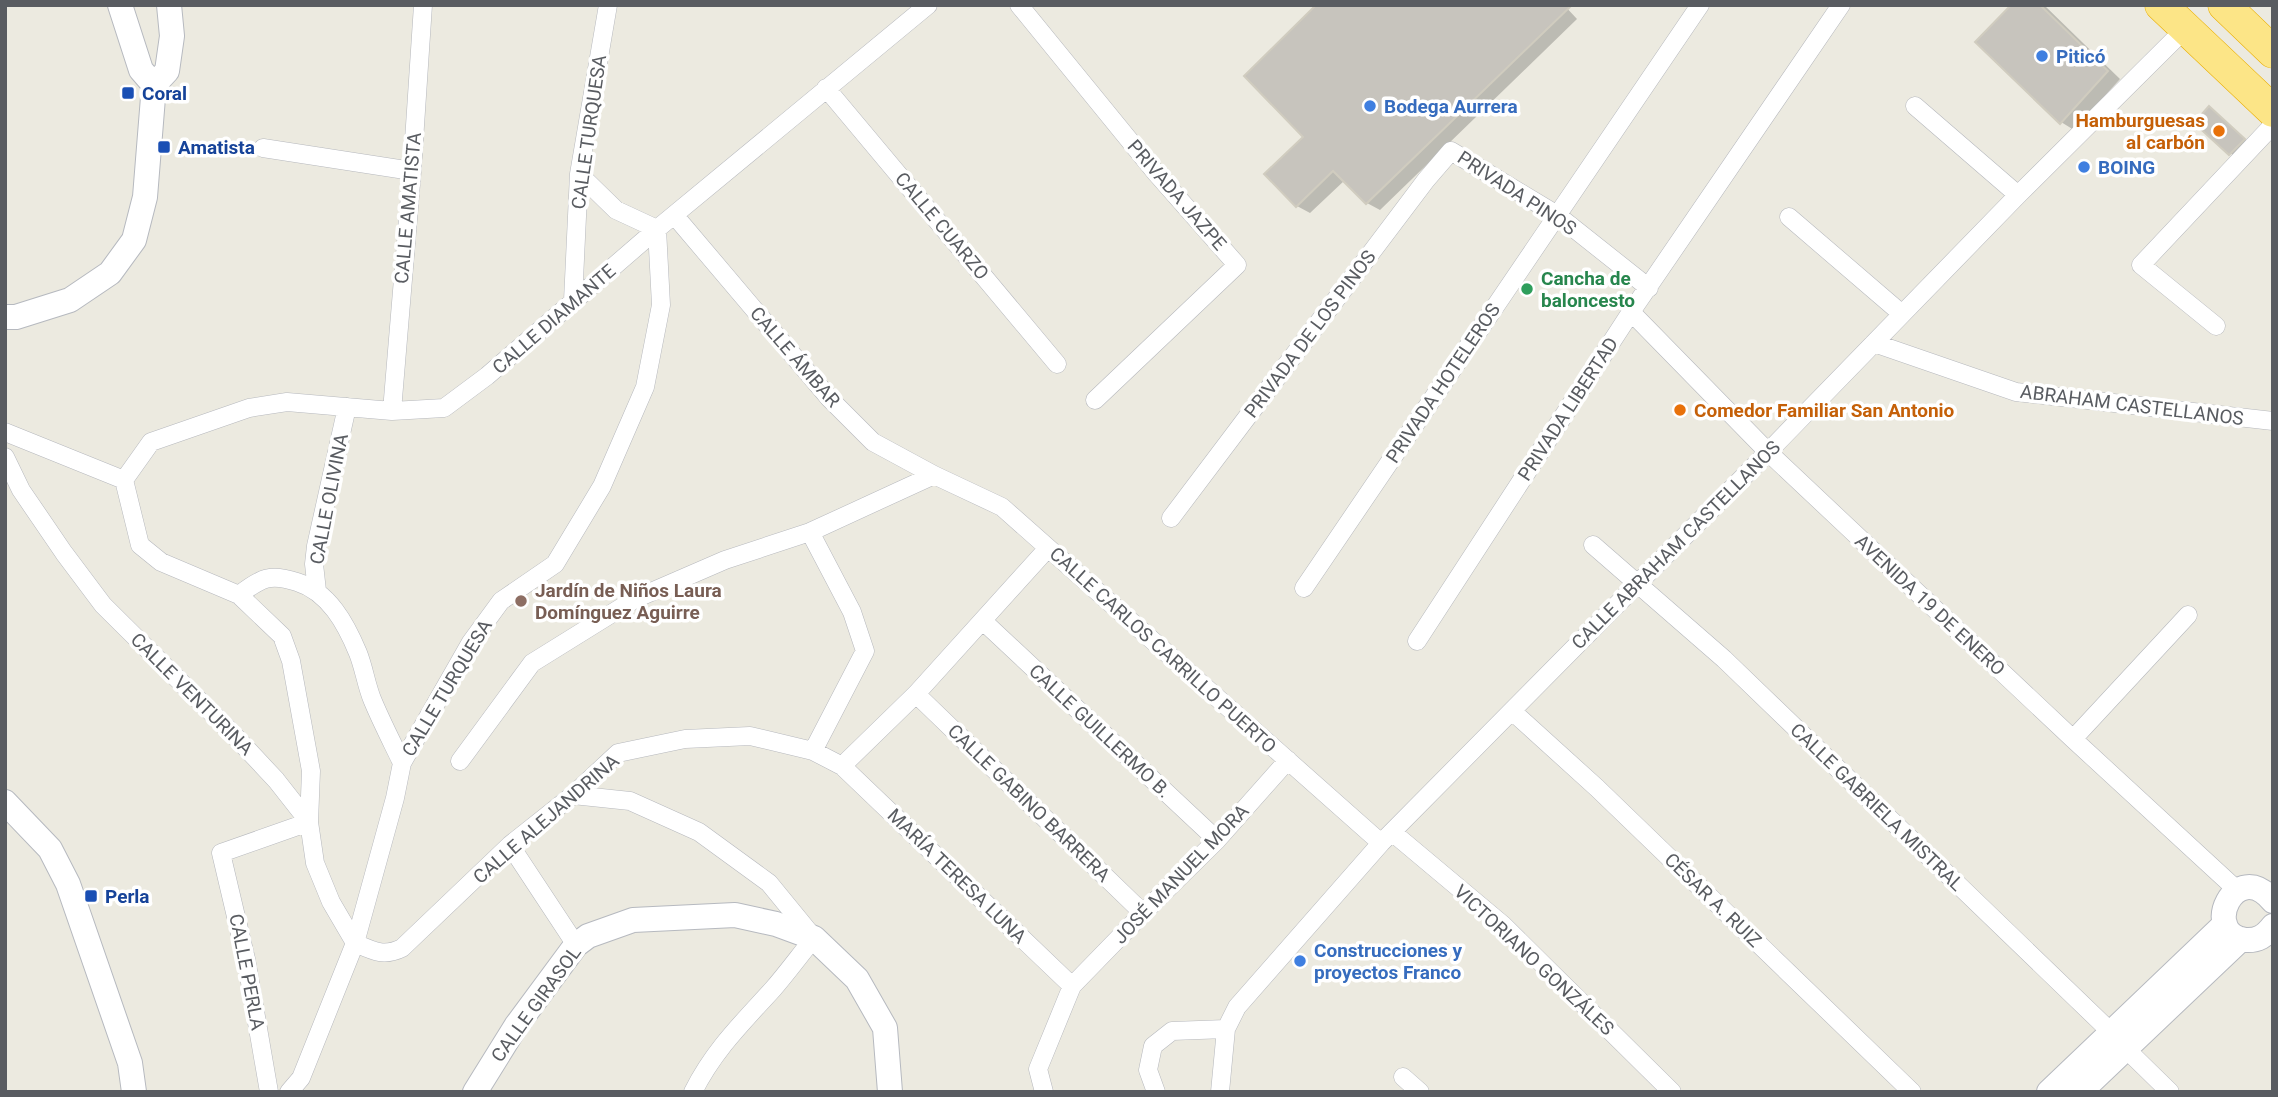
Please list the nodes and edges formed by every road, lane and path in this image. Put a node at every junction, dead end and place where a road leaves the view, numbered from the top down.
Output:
1 (120, 5) edge
2 (169, 5) edge
3 (423, 5) edge
4 (608, 5) edge
5 (928, 5) edge
6 (1019, 5) edge
7 (1700, 5) edge
8 (1841, 5) edge
9 (2161, 5) edge
10 (2224, 5) edge
11 (2186, 28) junction
12 (2273, 51) edge
13 (154, 85) junction
14 (826, 88) junction
15 (1914, 106) dead end
16 (2273, 111) edge
17 (2273, 125) edge
18 (263, 148) dead end
19 (1451, 151) joint
20 (412, 171) junction
21 (579, 174) junction
22 (2018, 195) junction
23 (1557, 215) junction
24 (675, 216) junction
25 (1789, 218) dead end
26 (657, 229) junction
27 (1649, 288) junction
28 (573, 301) junction
29 (1631, 312) junction
30 (1902, 314) junction
31 (5, 317) edge
32 (2216, 326) dead end
33 (1874, 343) junction
34 (1057, 364) dead end
35 (1095, 400) dead end
36 (347, 407) junction
37 (392, 411) junction
38 (2273, 421) edge
39 (5, 432) edge
40 (1768, 452) junction
41 (5, 457) edge
42 (934, 475) junction
43 (124, 480) junction
44 (1171, 518) dead end
45 (810, 532) junction
46 (1593, 545) dead end
47 (1048, 548) junction
48 (1637, 584) junction
49 (1304, 588) dead end
50 (317, 591) junction
51 (239, 595) junction
52 (2188, 615) dead end
53 (983, 621) junction
54 (1417, 641) dead end
55 (916, 694) junction
56 (1512, 711) junction
57 (2073, 739) junction
58 (813, 751) junction
59 (460, 761) dead end
60 (1288, 761) junction
61 (402, 763) junction
62 (842, 766) junction
63 (573, 795) junction
64 (5, 802) edge
65 (309, 822) junction
66 (1386, 838) junction
67 (1217, 840) junction
68 (510, 845) junction
69 (2237, 890) junction
70 (2270, 891) edge
71 (1143, 913) junction
72 (2255, 935) edge
73 (814, 938) junction
74 (355, 943) junction
75 (576, 945) junction
76 (1072, 986) junction
77 (1226, 1030) junction
78 (2119, 1041) junction
79 (1404, 1077) dead end
80 (696, 1086) edge
81 (134, 1092) edge
82 (268, 1092) edge
83 (289, 1092) edge
84 (475, 1092) edge
85 (714, 1092) edge
86 (890, 1092) edge
87 (1044, 1092) edge
88 (1156, 1092) edge
89 (1220, 1092) edge
90 (1420, 1092) edge
91 (1672, 1092) edge
92 (1912, 1092) edge
93 (2049, 1092) edge
94 (2080, 1092) edge
95 (2170, 1092) edge

1 - 13 street
2 - 13 street
3 - 20 street, CALLE AMATISTA
4 - 21 street, CALLE TURQUESA
5 - 14 street, CALLE DIAMANTE
6 - 35 street, PRIVADA JAZPE
7 - 23 street, PRIVADA HOTELEROS
8 - 27 street, PRIVADA LIBERTAD
9 - 11 highway
10 - 12 highway
11 - 16 highway
11 - 22 street, CALLE ABRAHAM CASTELLANOS
13 - 31 street
14 - 24 street, CALLE DIAMANTE
14 - 34 street, CALLE CUARZO
15 - 22 street
17 - 32 street
18 - 20 street
19 - 23 street, PRIVADA PINOS
19 - 44 street, PRIVADA DE LOS PINOS
20 - 37 street, CALLE AMATISTA
21 - 26 street
21 - 28 street, CALLE TURQUESA
22 - 30 street, CALLE ABRAHAM CASTELLANOS
23 - 27 street, PRIVADA PINOS
23 - 49 street, PRIVADA HOTELEROS
24 - 26 street, CALLE DIAMANTE
24 - 42 street, CALLE ÁMBAR
25 - 30 street
26 - 28 street, CALLE DIAMANTE
26 - 61 street, CALLE TURQUESA
27 - 29 street, PRIVADA LIBERTAD
28 - 37 street, CALLE DIAMANTE
29 - 40 street, AVENIDA 19 DE ENERO
29 - 54 street, PRIVADA LIBERTAD
30 - 33 street, CALLE ABRAHAM CASTELLANOS
33 - 38 street, ABRAHAM CASTELLANOS
33 - 40 street, CALLE ABRAHAM CASTELLANOS
36 - 37 street, CALLE DIAMANTE
36 - 43 street, CALLE DIAMANTE
36 - 50 street, CALLE OLIVINA
39 - 43 street
40 - 48 street, CALLE ABRAHAM CASTELLANOS
40 - 57 street, AVENIDA 19 DE ENERO
41 - 65 street, CALLE VENTURINA
42 - 45 street
42 - 47 street, CALLE CARLOS CARRILLO PUERTO
43 - 51 street
45 - 58 street
45 - 59 street
46 - 48 street, CALLE GABRIELA MISTRAL
47 - 53 street
47 - 60 street, CALLE CARLOS CARRILLO PUERTO
48 - 56 street, CALLE ABRAHAM CASTELLANOS
48 - 78 street, CALLE GABRIELA MISTRAL
50 - 51 street
50 - 61 street
51 - 65 street
52 - 57 street
53 - 55 street
53 - 67 street, CALLE GUILLERMO B.
55 - 62 street
55 - 71 street, CALLE GABINO BARRERA
56 - 66 street, CALLE ABRAHAM CASTELLANOS
56 - 92 street, CÉSAR A. RUIZ
57 - 69 street, AVENIDA 19 DE ENERO
58 - 62 street, CALLE ALEJANDRINA
58 - 63 street, CALLE ALEJANDRINA
60 - 66 street, CALLE CARLOS CARRILLO PUERTO
60 - 67 street, JOSÉ MANUEL MORA
61 - 74 street, CALLE TURQUESA
62 - 76 street, MARÍA TERESA LUNA
63 - 68 street, CALLE ALEJANDRINA
63 - 73 street
64 - 81 street
65 - 74 street, CALLE VENTURINA
65 - 82 street, CALLE PERLA
66 - 77 street, CALLE ABRAHAM CASTELLANOS
66 - 91 street, VICTORIANO GONZÁLES
67 - 71 street, JOSÉ MANUEL MORA
68 - 74 street, CALLE ALEJANDRINA
68 - 75 street
69 - 70 street
69 - 72 street
71 - 76 street, JOSÉ MANUEL MORA
72 - 78 street
73 - 75 street, CALLE GIRASOL
73 - 80 street
73 - 86 street
74 - 83 street, CALLE TURQUESA
75 - 84 street, CALLE GIRASOL
76 - 87 street
77 - 88 street
77 - 89 street, CALLE ABRAHAM CASTELLANOS
78 - 93 street
78 - 94 street
78 - 95 street, CALLE GABRIELA MISTRAL
79 - 90 street
80 - 85 street

